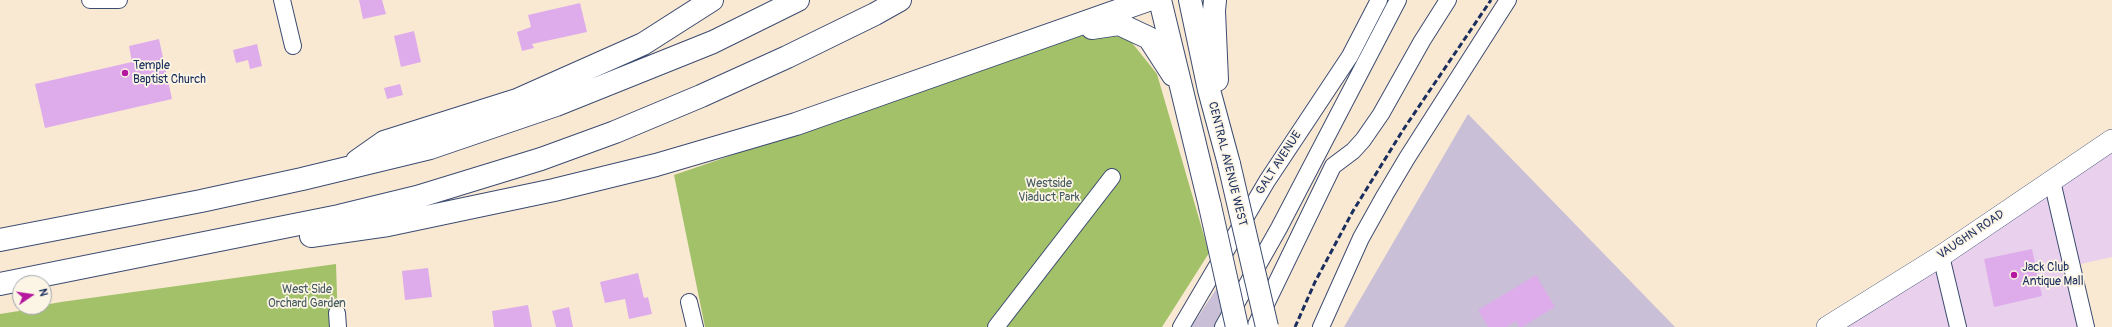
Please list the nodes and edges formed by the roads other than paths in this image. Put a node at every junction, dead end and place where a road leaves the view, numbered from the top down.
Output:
1 (90, 0) edge
2 (119, 0) edge
3 (282, 0) edge
4 (712, 0) edge
5 (798, 0) edge
6 (900, 0) edge
7 (1148, 0) edge
8 (1160, 0) edge
9 (1190, 0) edge
10 (1215, 0) edge
11 (1379, 0) edge
12 (1398, 0) edge
13 (1448, 0) edge
14 (1508, 0) edge
15 (1059, 32) junction
16 (293, 46) dead end
17 (1181, 88) junction
18 (1218, 125) junction
19 (2112, 140) edge
20 (346, 169) junction
21 (1112, 177) dead end
22 (2052, 181) junction
23 (250, 234) junction
24 (0, 240) edge
25 (1941, 256) junction
26 (0, 284) edge
27 (689, 302) dead end
28 (1839, 323) edge
29 (695, 327) edge
30 (996, 327) edge
31 (1180, 327) edge
32 (1223, 327) edge
33 (1238, 327) edge
34 (1256, 327) edge
35 (1267, 327) edge
36 (1321, 327) edge
37 (1958, 327) edge
38 (2086, 327) edge

1 - 2 street
3 - 16 street
4 - 20 highway
5 - 20 highway
6 - 23 highway
7 - 15 highway
8 - 17 highway
9 - 18 highway, CENTRAL AVENUE WEST
10 - 18 highway
11 - 31 street, GALT AVENUE
12 - 32 street
13 - 34 street
14 - 36 street
15 - 17 highway
15 - 23 highway
17 - 33 highway, bridge
18 - 35 highway, CENTRAL AVENUE WEST, bridge
19 - 22 main road, VAUGHN ROAD
20 - 24 highway
21 - 30 street
22 - 25 main road, VAUGHN ROAD
22 - 38 street
23 - 26 highway
25 - 28 main road, VAUGHN ROAD
25 - 37 street
27 - 29 street

